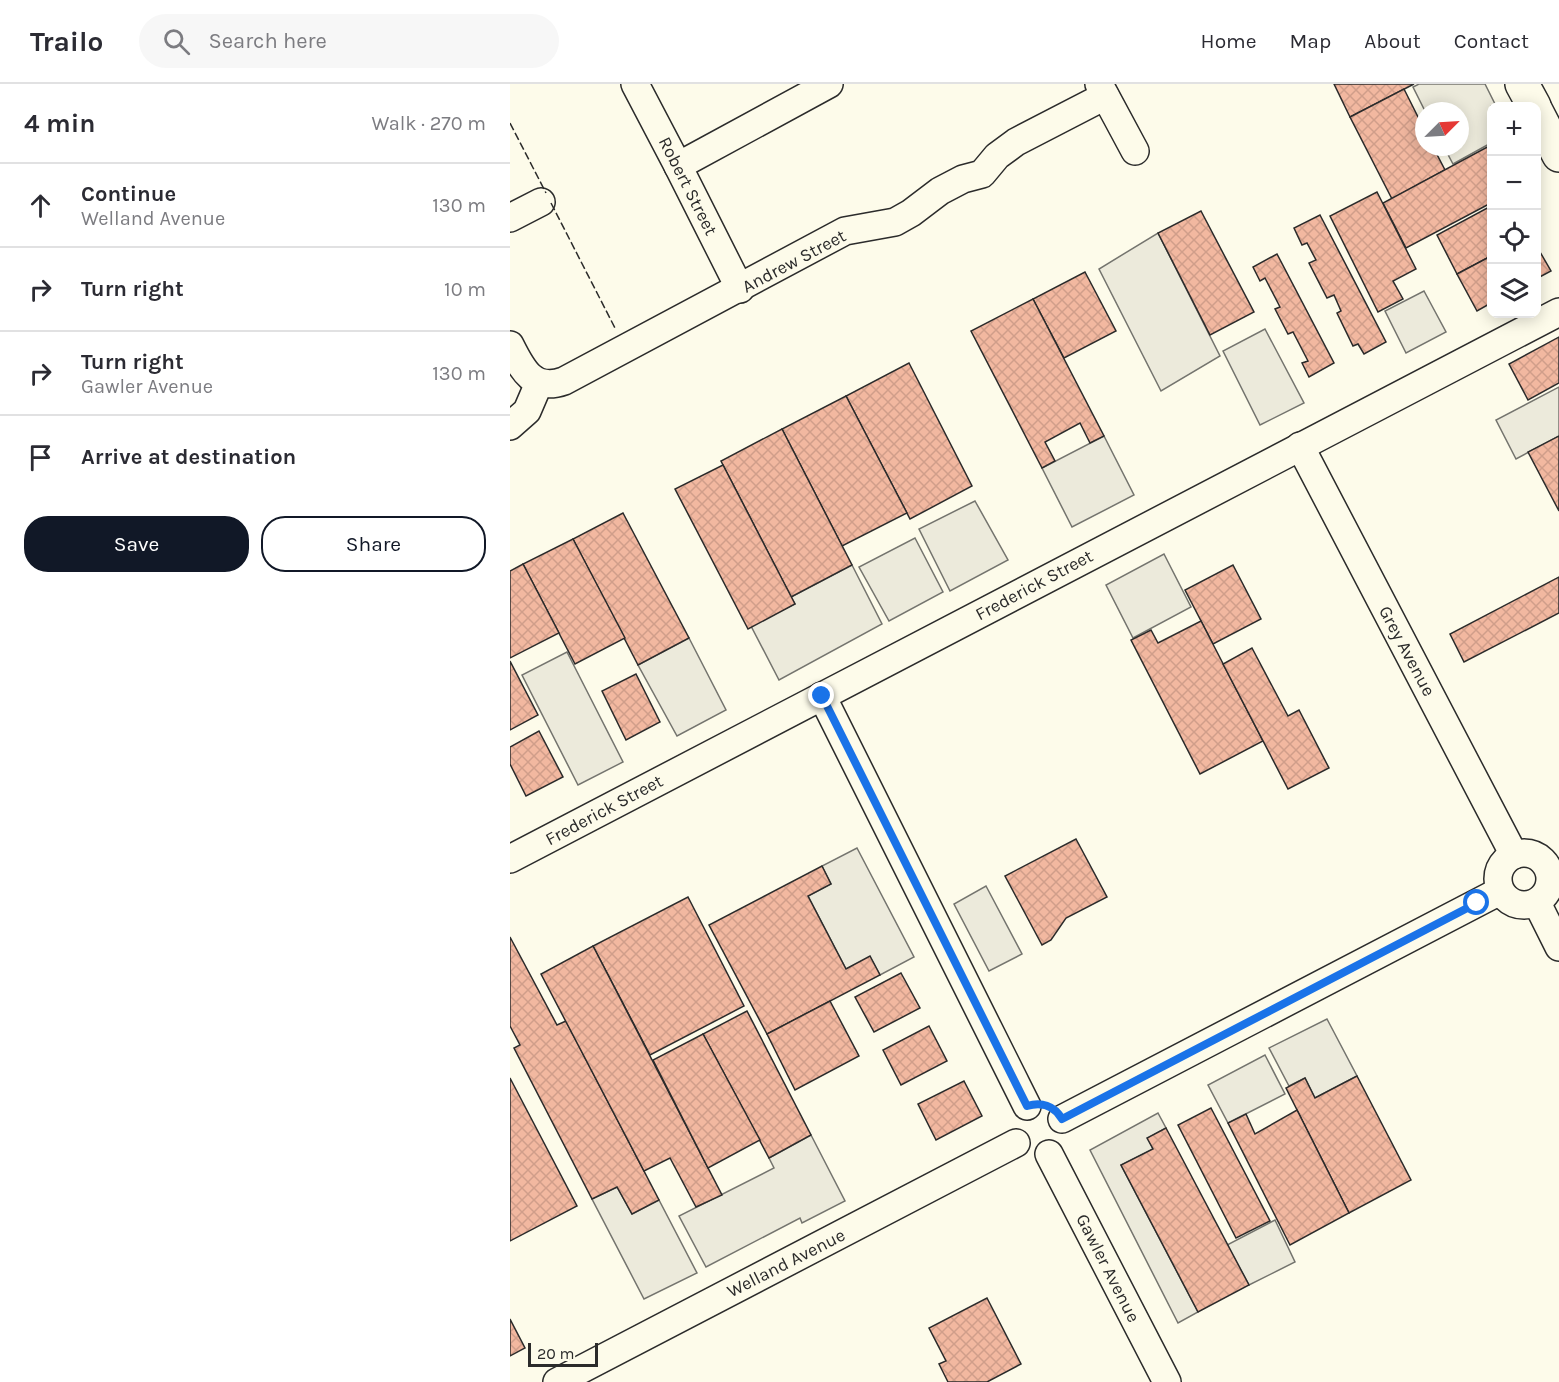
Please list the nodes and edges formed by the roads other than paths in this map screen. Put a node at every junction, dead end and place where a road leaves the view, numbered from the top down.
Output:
1 (634, 84) edge
2 (829, 84) edge
3 (1522, 84) edge
4 (1102, 90) edge
5 (1532, 102) edge
6 (1541, 121) edge
7 (1135, 151) dead end
8 (1559, 155) edge
9 (678, 166) junction
10 (541, 202) dead end
11 (510, 218) edge
12 (740, 289) junction
13 (1559, 312) edge
14 (510, 345) edge
15 (539, 383) junction
16 (510, 426) edge
17 (1300, 446) junction
18 (822, 696) junction
19 (1514, 855) junction
20 (510, 859) edge
21 (1554, 864) edge
22 (1500, 891) junction
23 (1537, 903) junction
24 (1559, 947) edge
25 (1027, 1106) junction
26 (1062, 1119) junction
27 (1016, 1143) junction
28 (1049, 1154) junction
29 (557, 1382) edge
30 (1167, 1382) edge

1 - 9 street, Robert Street
2 - 9 street
3 - 5 main road
4 - 7 street
4 - 12 street, Andrew Street
6 - 8 main road
9 - 12 street, Robert Street
10 - 11 street
12 - 15 street, Andrew Street
13 - 17 street, Frederick Street
14 - 15 street
15 - 16 street
17 - 18 street, Frederick Street
17 - 19 street, Grey Avenue
18 - 20 street, Frederick Street
18 - 25 street
19 - 21 street
19 - 22 street
21 - 23 street
22 - 23 street
22 - 26 street
23 - 24 street
25 - 26 street
25 - 27 street
26 - 28 street
27 - 28 street
27 - 29 street, Welland Avenue
28 - 30 street, Gawler Avenue

